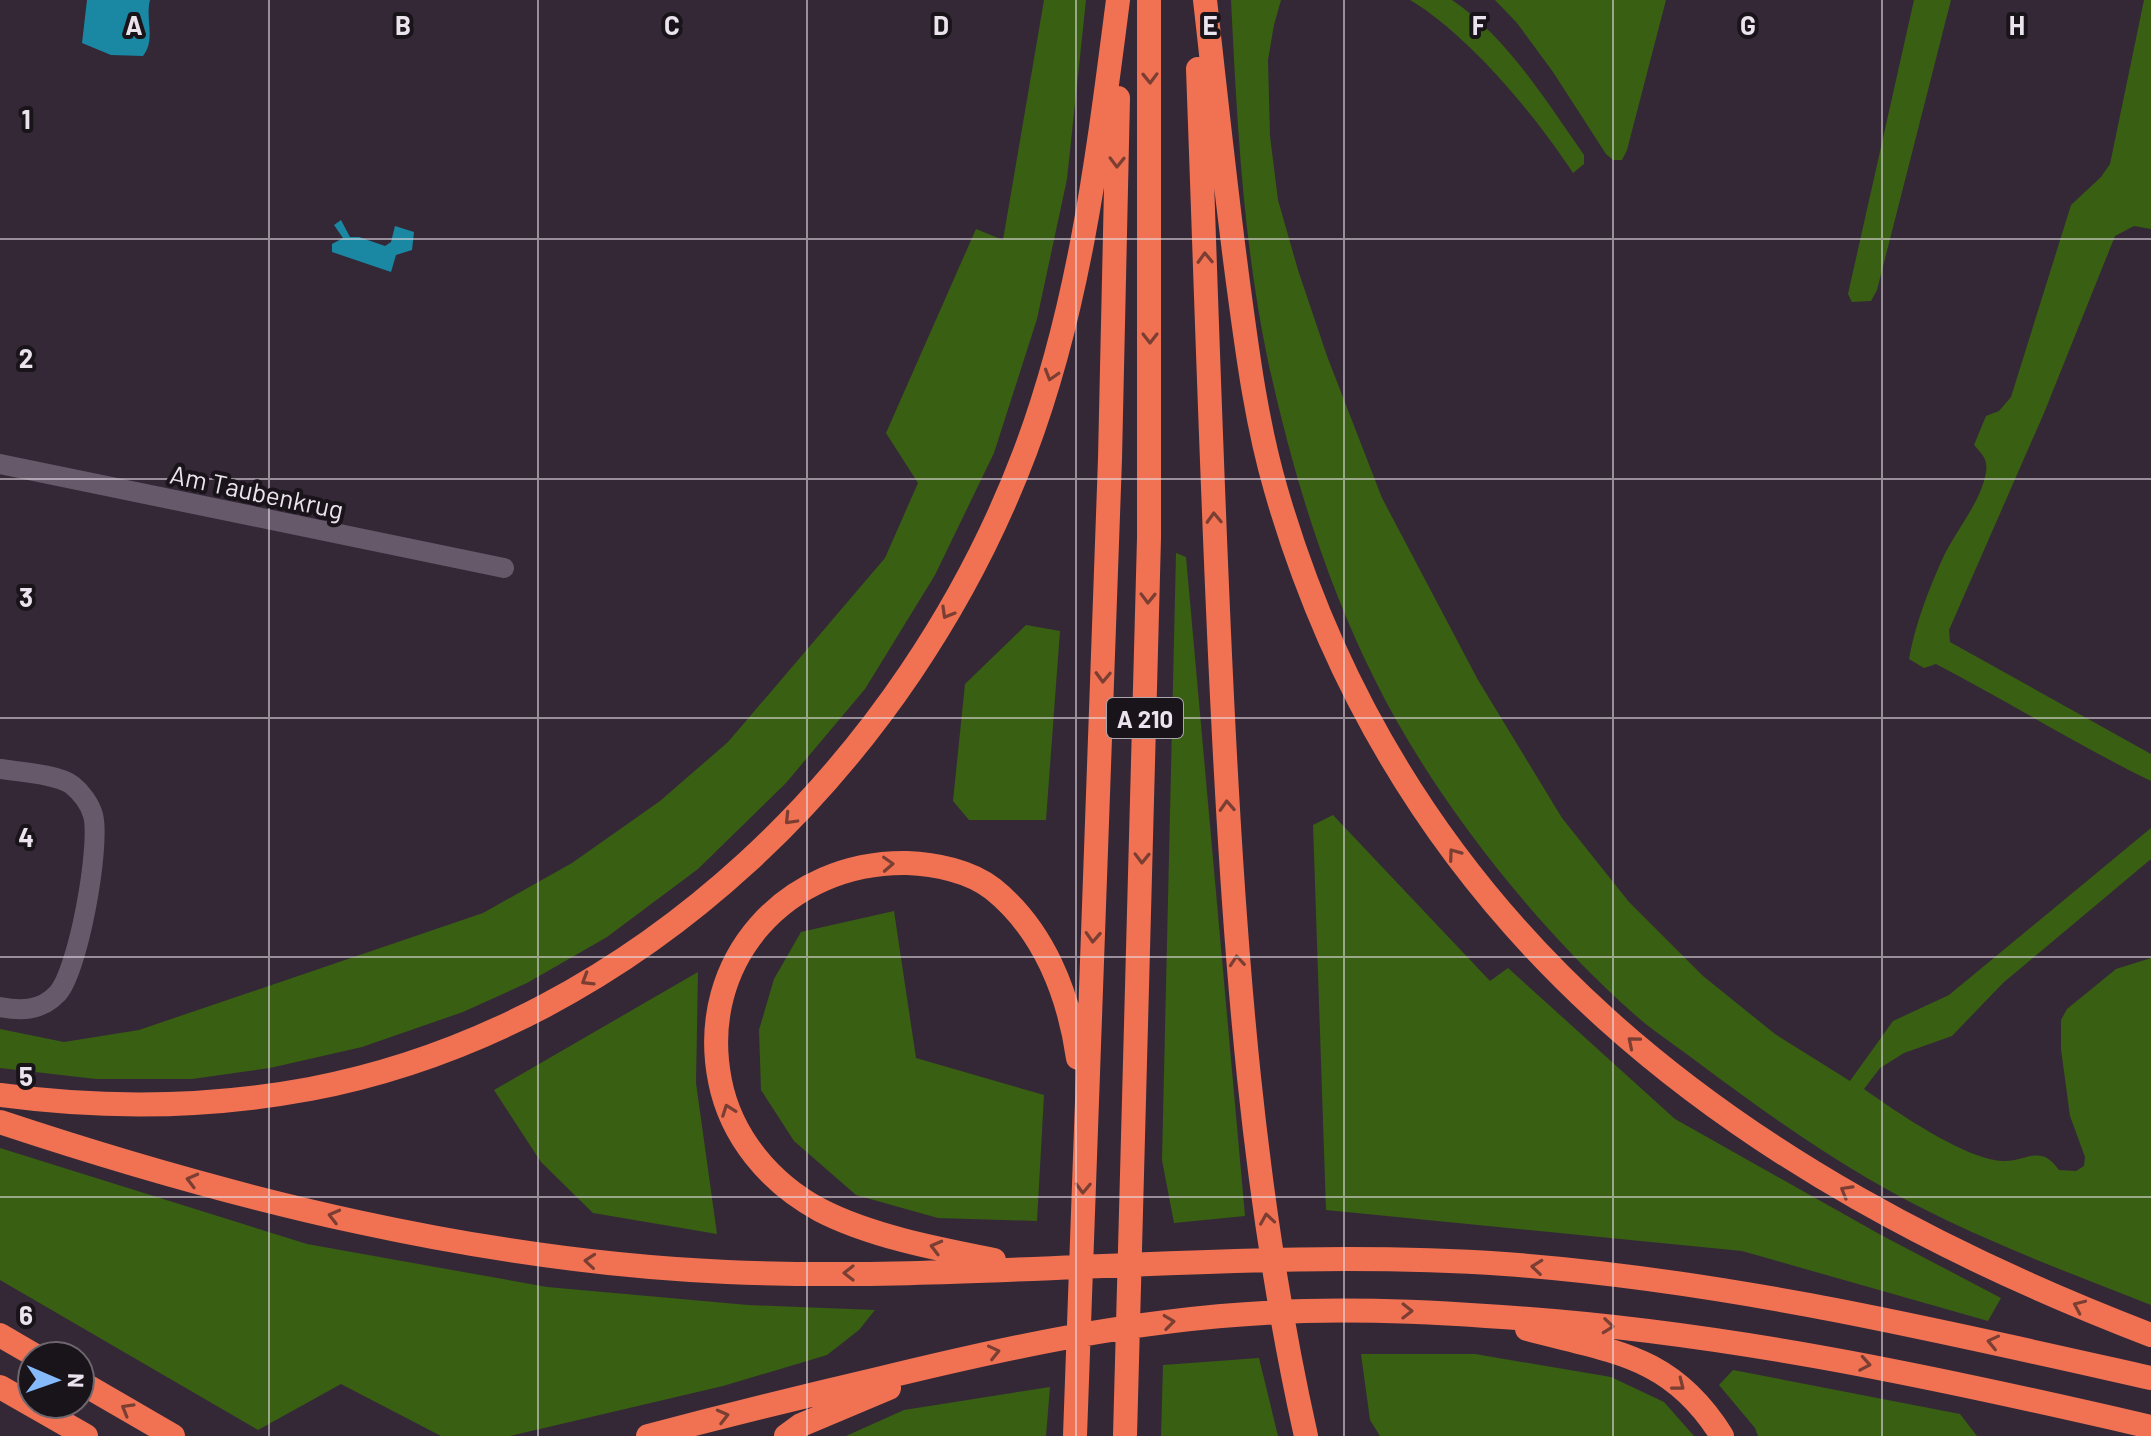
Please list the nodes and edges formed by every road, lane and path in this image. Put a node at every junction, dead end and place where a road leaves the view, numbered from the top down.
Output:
1 (1119, 0) edge
2 (1149, 0) edge
3 (1196, 0) edge
4 (1205, 0) edge
5 (0, 464) edge
6 (504, 568) dead end
7 (0, 769) edge
8 (0, 1007) edge
9 (0, 1095) edge
10 (1085, 1110) junction
11 (0, 1122) edge
12 (1039, 1269) junction
13 (1474, 1315) junction
14 (2151, 1335) edge
15 (1287, 1351) junction
16 (952, 1361) junction
17 (2151, 1378) edge
18 (0, 1387) edge
19 (96, 1391) edge
20 (2151, 1427) edge
21 (1075, 1432) edge
22 (86, 1436) edge
23 (173, 1436) edge
24 (648, 1436) edge
25 (786, 1436) edge
26 (1125, 1436) edge
27 (1306, 1436) edge
28 (1317, 1436) edge
29 (1722, 1436) edge

1 -> 9 highway
1 -> 10 highway
2 -> 26 highway, A 210
15 -> 3 highway, A 210
14 -> 4 highway
5 - 6 street, Am Taubenkrug
7 - 8 street
12 -> 10 highway
10 -> 21 highway
12 -> 11 highway
17 -> 12 highway
16 -> 13 highway
13 -> 20 highway
13 -> 29 highway
15 - 27 highway, A 210
15 - 28 highway
24 -> 16 highway
16 - 25 highway
18 - 22 highway
23 -> 19 highway

